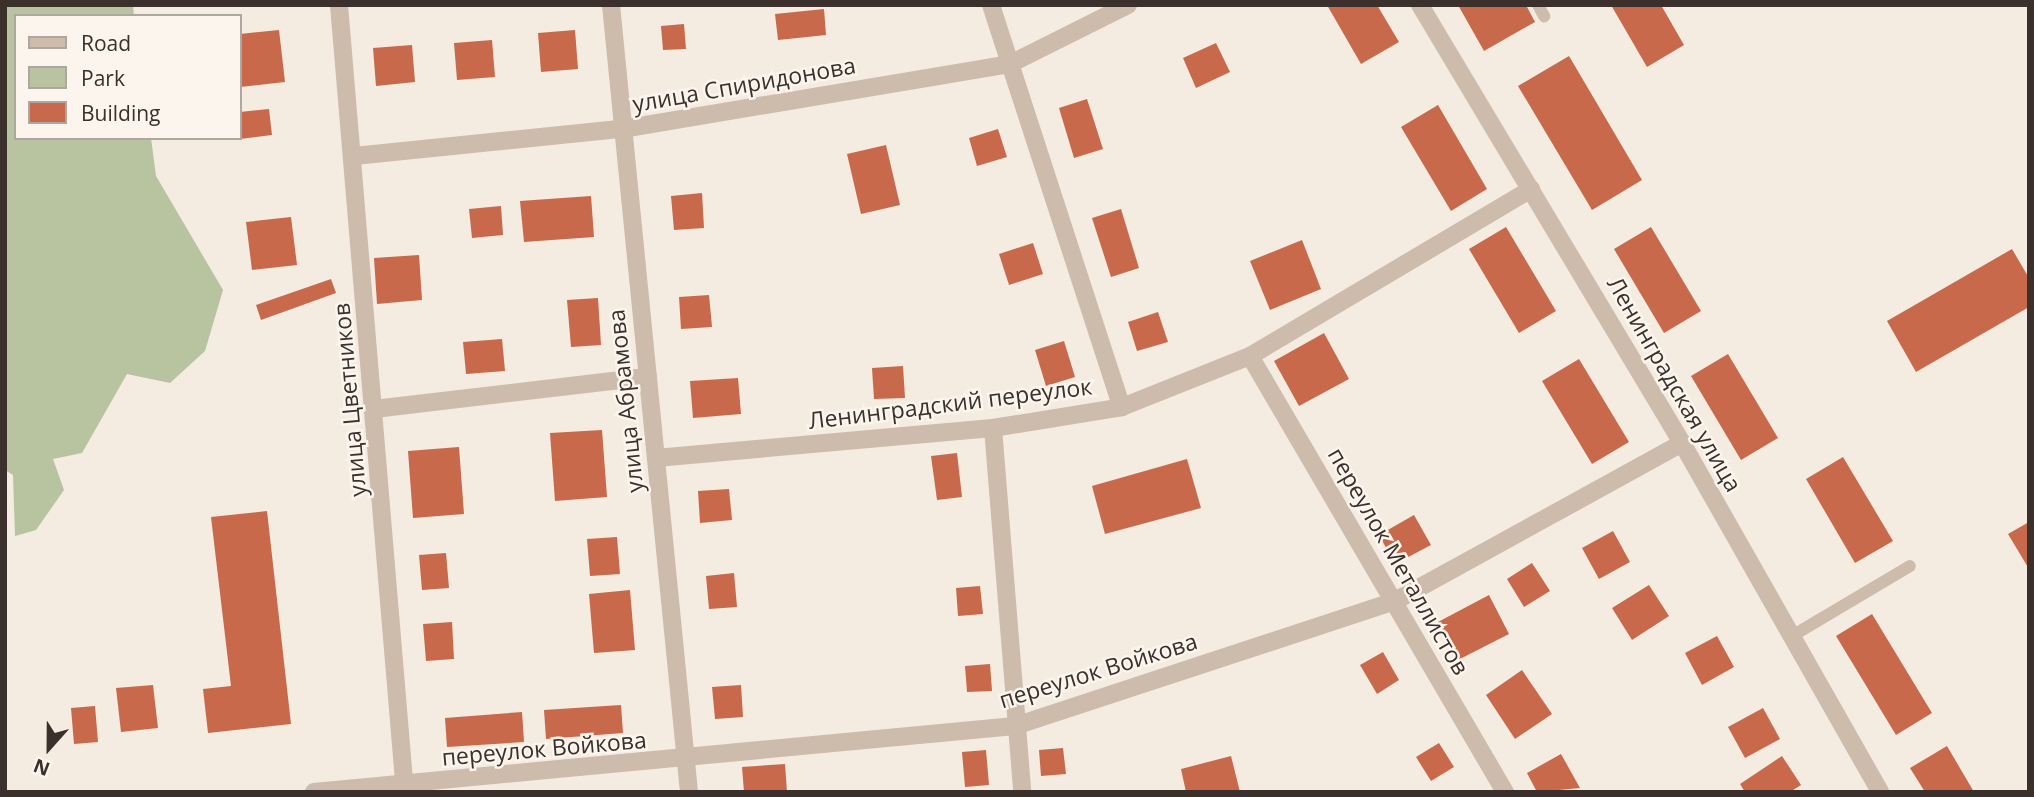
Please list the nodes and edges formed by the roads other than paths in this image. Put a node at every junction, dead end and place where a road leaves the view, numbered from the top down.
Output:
1 (339, 5) edge
2 (611, 5) edge
3 (992, 5) edge
4 (1128, 5) edge
5 (1420, 5) edge
6 (1010, 64) junction
7 (622, 129) junction
8 (354, 156) junction
9 (1531, 188) junction
10 (1250, 356) junction
11 (648, 377) junction
12 (1122, 407) junction
13 (374, 409) junction
14 (993, 428) junction
15 (1682, 443) junction
16 (656, 458) junction
17 (1910, 566) dead end
18 (1395, 601) junction
19 (1792, 636) junction
20 (1015, 726) junction
21 (687, 760) junction
22 (404, 788) edge
23 (314, 792) edge
24 (689, 792) edge
25 (1022, 792) edge
26 (1505, 792) edge
27 (1880, 792) edge

1 - 8 street, улица Цветников
2 - 7 street, улица Абрамова
3 - 6 street
4 - 6 street, улица Спиридонова
5 - 9 street, Ленинградская улица
6 - 7 street, улица Спиридонова
6 - 12 street
7 - 8 street, улица Спиридонова
7 - 11 street, улица Абрамова
8 - 13 street, улица Цветников
9 - 10 street, Ленинградский переулок
9 - 15 street, Ленинградская улица
10 - 12 street, Ленинградский переулок
10 - 18 street, переулок Металлистов
11 - 13 street
11 - 16 street, улица Абрамова
12 - 14 street, Ленинградский переулок
13 - 22 street, улица Цветников
14 - 16 street, Ленинградский переулок
14 - 20 street
15 - 18 street, переулок Войкова
15 - 19 street, Ленинградская улица
16 - 21 street, улица Абрамова
17 - 19 lane
18 - 20 street, переулок Войкова
18 - 26 street, переулок Металлистов
19 - 27 street, Ленинградская улица
20 - 21 street, переулок Войкова
20 - 25 street
21 - 22 street, переулок Войкова
21 - 24 street, улица Абрамова
22 - 23 street, переулок Войкова

